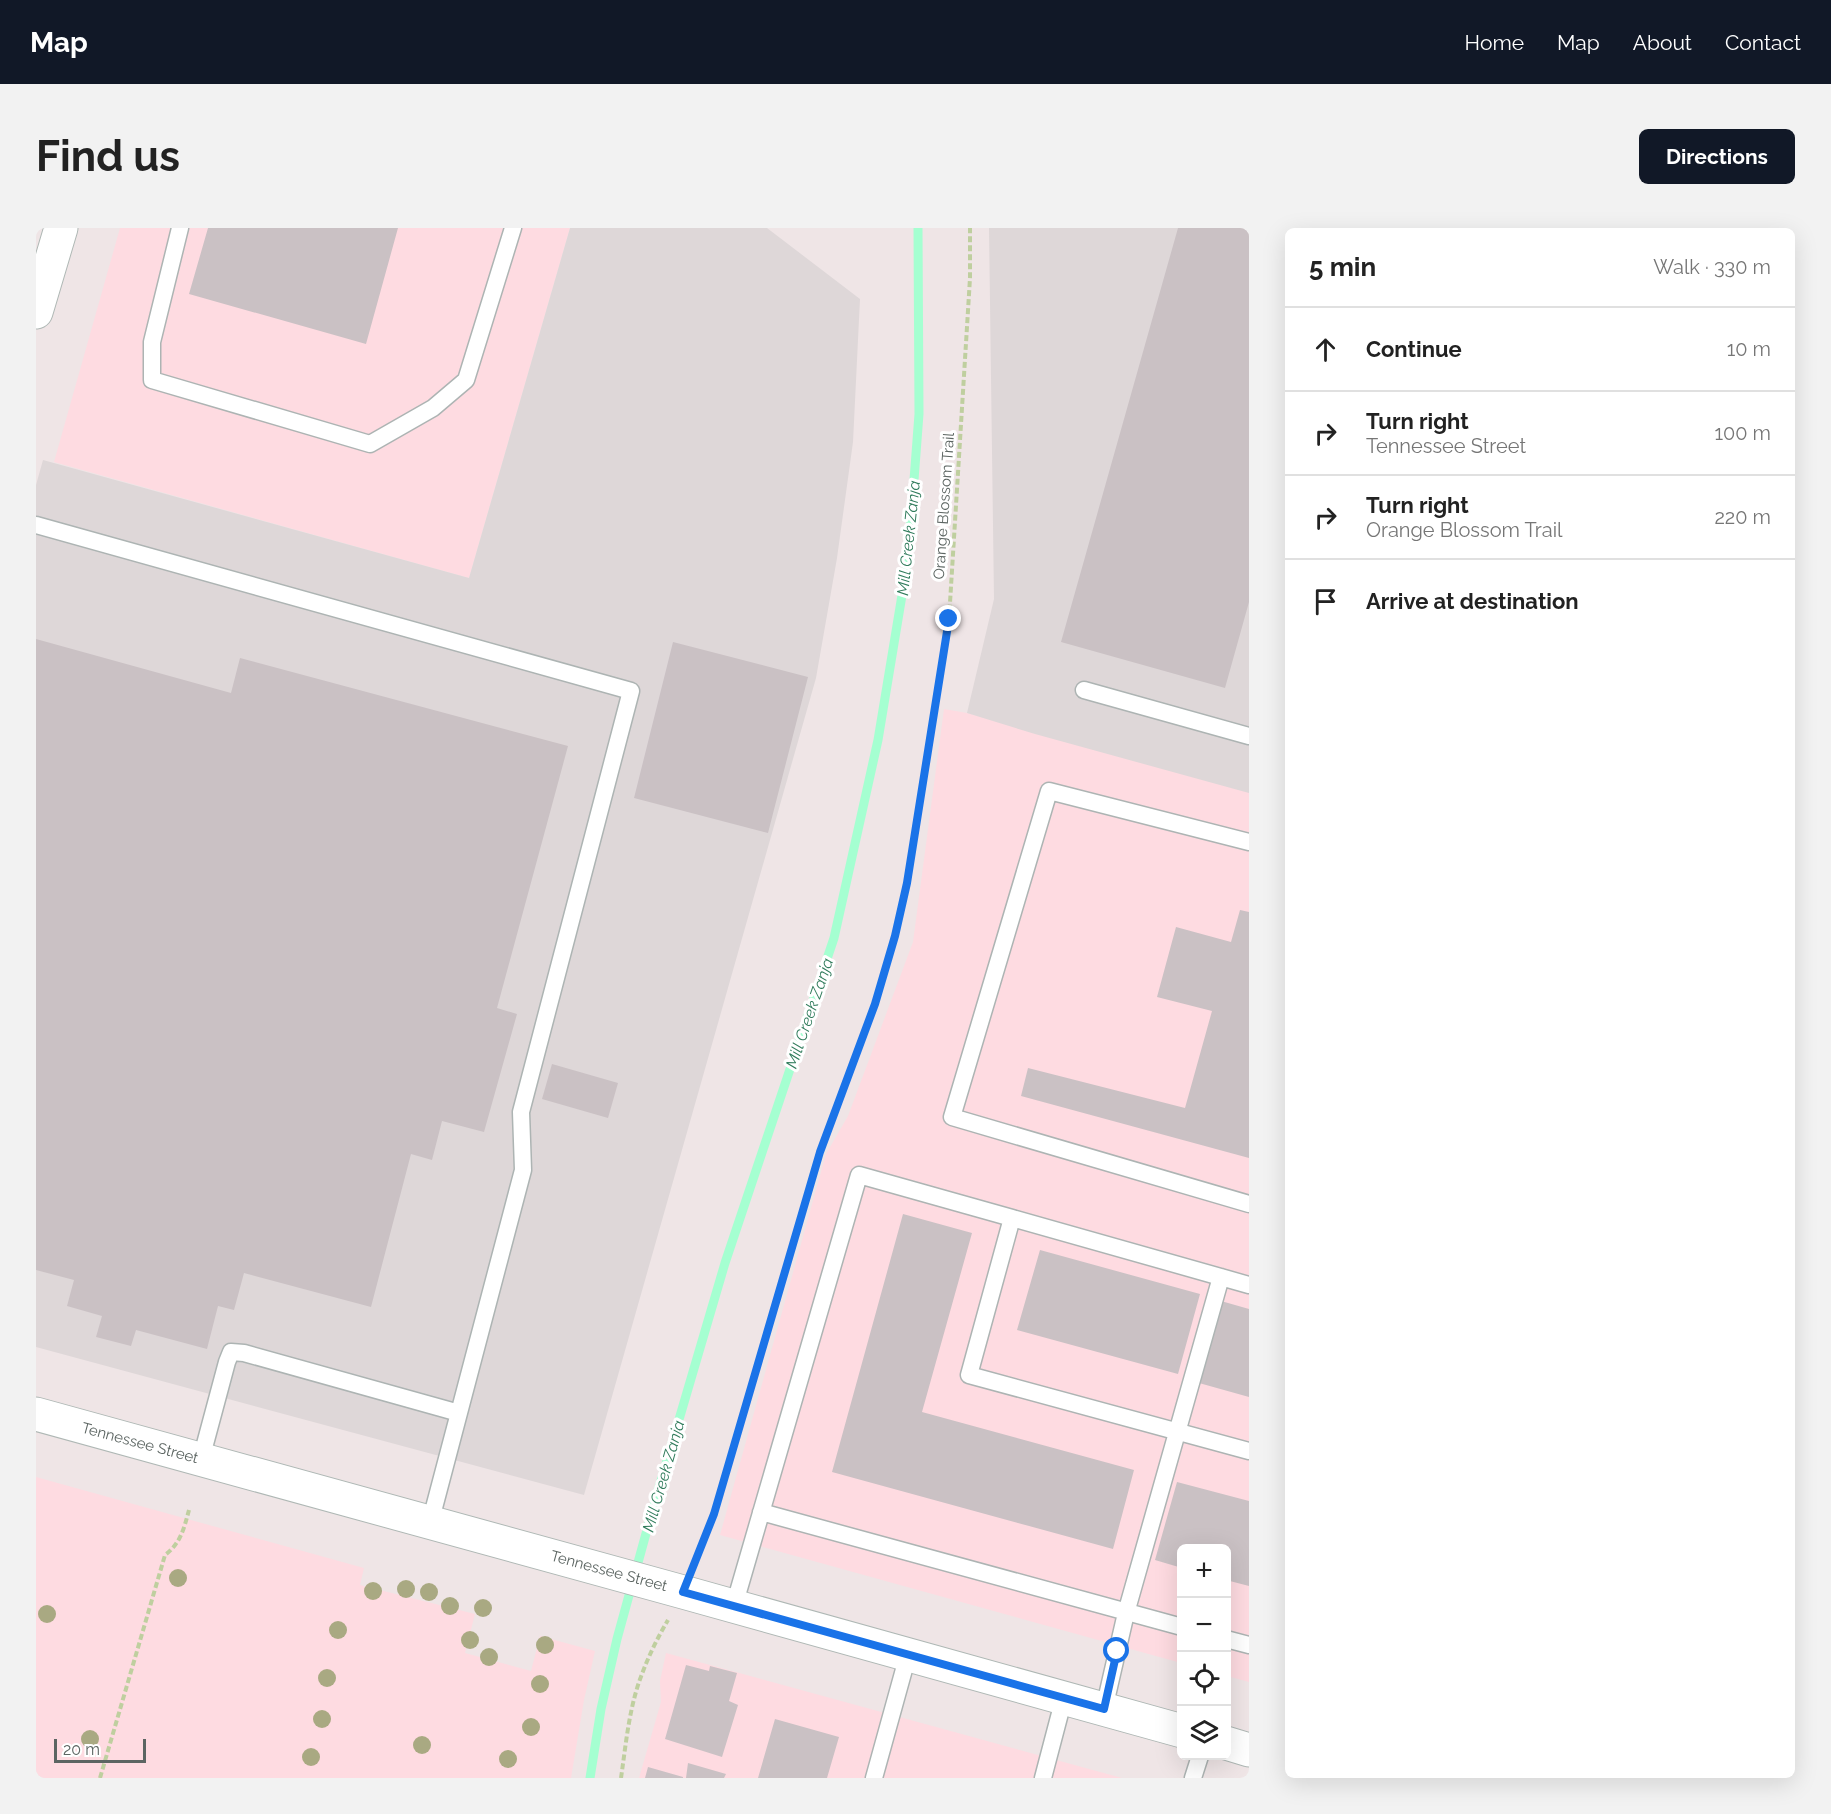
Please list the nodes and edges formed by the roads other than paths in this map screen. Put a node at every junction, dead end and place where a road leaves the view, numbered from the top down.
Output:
1 (61, 228) edge
2 (180, 228) edge
3 (513, 228) edge
4 (36, 312) edge
5 (36, 525) edge
6 (1084, 690) dead end
7 (1249, 736) edge
8 (1249, 842) edge
9 (1249, 1204) edge
10 (1012, 1218) junction
11 (1221, 1278) junction
12 (1249, 1285) edge
13 (459, 1413) junction
14 (36, 1414) edge
15 (1176, 1431) junction
16 (1249, 1451) edge
17 (201, 1459) junction
18 (760, 1512) junction
19 (430, 1522) junction
20 (734, 1606) junction
21 (1126, 1613) junction
22 (1177, 1627) edge
23 (1231, 1640) edge
24 (1249, 1645) edge
25 (909, 1655) junction
26 (1064, 1698) junction
27 (1104, 1709) junction
28 (1177, 1730) edge
29 (1231, 1744) edge
30 (1249, 1750) edge
31 (1198, 1760) edge
32 (874, 1778) edge
33 (1043, 1778) edge
34 (1193, 1778) edge

1 - 4 main road
2 - 3 lane
5 - 13 lane
6 - 7 lane
8 - 9 lane
10 - 11 lane
10 - 15 lane
10 - 18 lane
11 - 12 lane
11 - 15 lane
13 - 17 lane
13 - 19 lane
14 - 17 main road, Tennessee Street
15 - 16 lane
15 - 21 lane
17 - 19 main road, Tennessee Street
18 - 20 lane
18 - 21 lane
19 - 20 main road, Tennessee Street
20 - 25 main road, Tennessee Street
21 - 22 lane
21 - 27 lane
23 - 24 lane
25 - 26 main road, Tennessee Street
25 - 32 lane
26 - 27 main road, Tennessee Street
26 - 33 lane
27 - 28 main road, Tennessee Street
29 - 30 main road
31 - 34 lane

